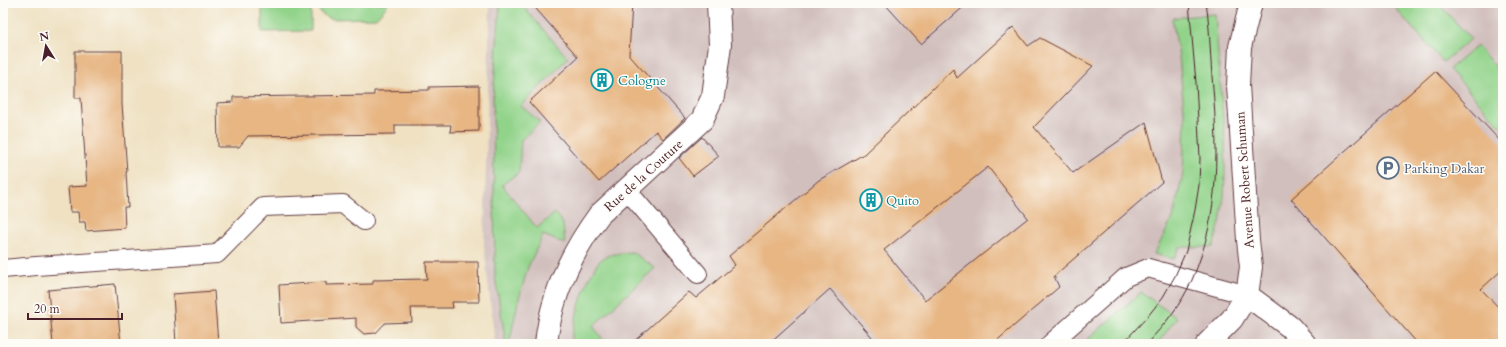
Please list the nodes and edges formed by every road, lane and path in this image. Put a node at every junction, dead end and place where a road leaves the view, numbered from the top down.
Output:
1 (718, 3) edge
2 (1251, 3) edge
3 (627, 190) junction
4 (364, 221) dead end
5 (3, 269) edge
6 (698, 274) dead end
7 (1247, 296) junction
8 (546, 344) edge
9 (1050, 344) edge
10 (1207, 344) edge
11 (1305, 344) edge

1 - 3 street, Rue de la Couture
2 - 7 street, Avenue Robert Schuman
3 - 6 lane
3 - 8 street, Rue de la Couture
4 - 5 lane
7 - 9 lane
7 - 10 street, Avenue Robert Schuman
7 - 11 street

